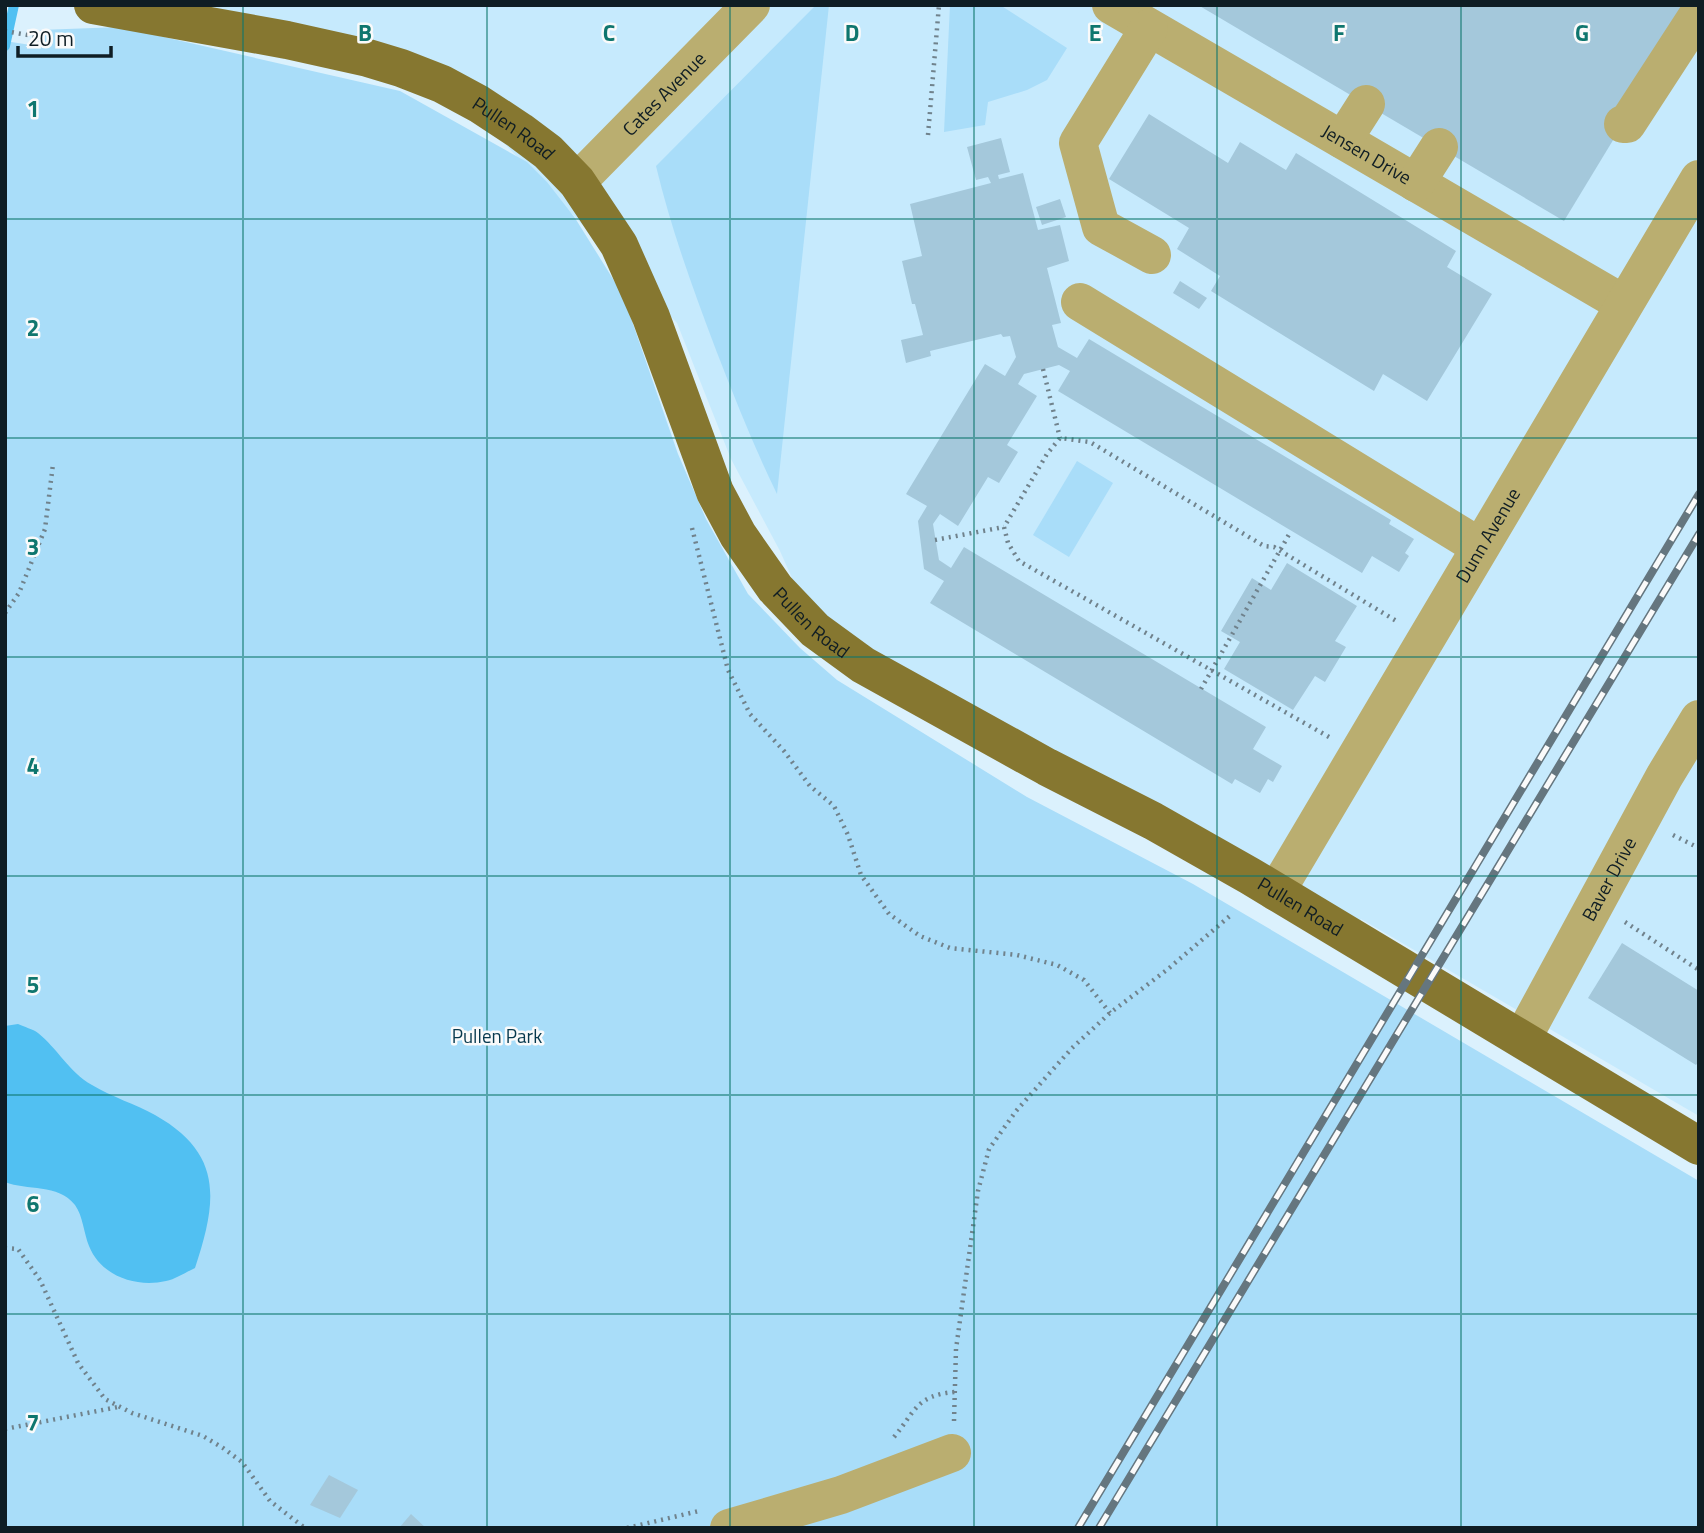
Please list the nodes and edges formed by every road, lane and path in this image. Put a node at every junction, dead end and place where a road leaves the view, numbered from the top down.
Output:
1 (93, 5) edge
2 (751, 5) edge
3 (939, 5) edge
4 (1111, 5) edge
5 (1699, 13) edge
6 (1149, 28) junction
7 (5, 31) edge
8 (39, 37) dead end
9 (1366, 104) dead end
10 (1623, 124) dead end
11 (928, 135) dead end
12 (1343, 141) junction
13 (1438, 147) dead end
14 (1699, 179) edge
15 (577, 182) junction
16 (1416, 183) junction
17 (1152, 256) dead end
18 (1080, 302) dead end
19 (1624, 304) junction
20 (1043, 369) dead end
21 (1060, 439) junction
22 (53, 464) dead end
23 (1004, 527) junction
24 (1292, 531) dead end
25 (935, 540) dead end
26 (1480, 547) junction
27 (1281, 551) junction
28 (703, 569) dead end
29 (5, 613) edge
30 (1403, 625) dead end
31 (1212, 671) junction
32 (1201, 689) dead end
33 (1699, 719) edge
34 (1335, 741) dead end
35 (1673, 835) dead end
36 (1699, 848) edge
37 (1276, 891) junction
38 (1231, 915) dead end
39 (1625, 922) dead end
40 (1699, 970) edge
41 (1110, 1013) junction
42 (1522, 1039) junction
43 (1699, 1146) edge
44 (5, 1248) edge
45 (119, 1406) junction
46 (5, 1429) edge
47 (952, 1453) joint
48 (305, 1528) edge
49 (729, 1528) edge

1 - 15 main road, Pullen Road
2 - 15 street, Cates Avenue
3 - 11 path
4 - 6 street, Jensen Drive
5 - 10 street
6 - 12 street, Jensen Drive
6 - 17 street
7 - 8 path
9 - 12 street
12 - 16 street, Jensen Drive
13 - 16 street
14 - 19 street, Dunn Avenue
15 - 37 main road, Pullen Road
16 - 19 street, Jensen Drive
18 - 26 street
19 - 26 street, Dunn Avenue
20 - 21 path
21 - 23 path
21 - 27 path
22 - 29 path
23 - 25 path
23 - 31 path
24 - 27 path
26 - 37 street, Dunn Avenue
27 - 30 path
27 - 31 path
28 - 41 path
31 - 32 path
31 - 34 path
33 - 42 street, Baver Drive
35 - 36 path
37 - 42 main road, Pullen Road
38 - 41 path
39 - 40 path
41 - 47 path
42 - 43 main road, Pullen Road
44 - 45 path
45 - 46 path
45 - 48 path
47 - 49 street

